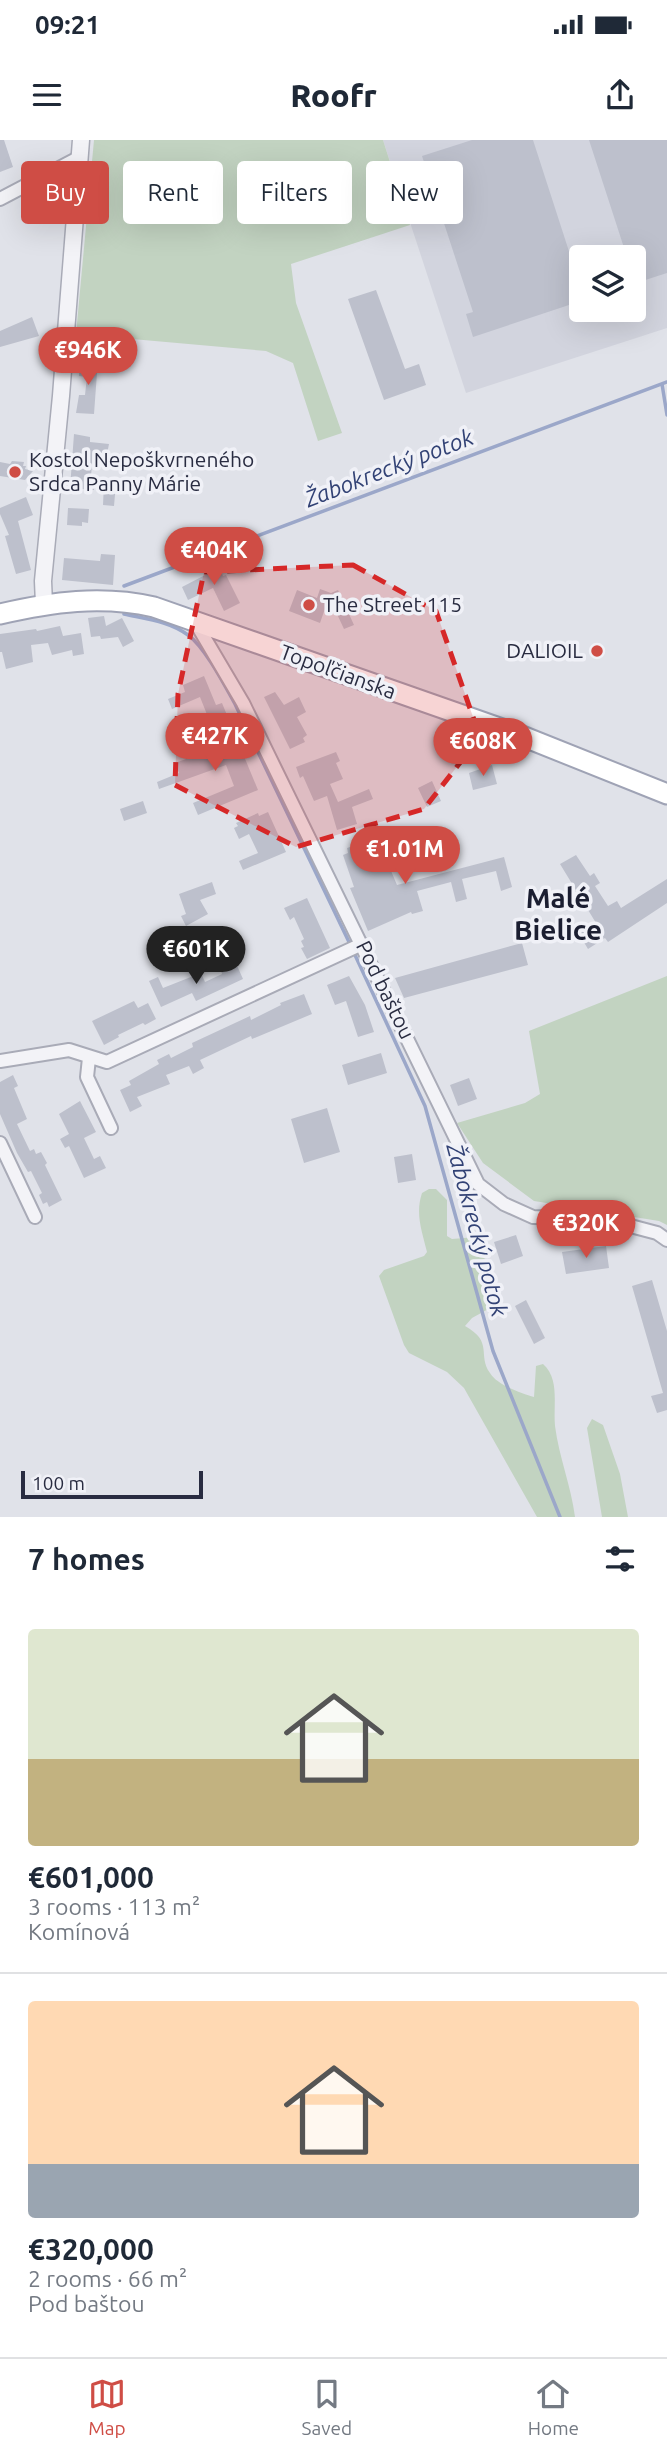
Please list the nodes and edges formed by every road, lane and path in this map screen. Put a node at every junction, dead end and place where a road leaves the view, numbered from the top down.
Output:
1 (81, 140) edge
2 (80, 157) junction
3 (0, 200) edge
4 (44, 604) junction
5 (0, 614) edge
6 (194, 620) junction
7 (667, 793) edge
8 (362, 944) junction
9 (89, 1058) junction
10 (0, 1061) edge
11 (111, 1128) dead end
12 (0, 1143) edge
13 (35, 1217) dead end
14 (667, 1240) edge

1 - 2 street
2 - 3 street
2 - 4 street
4 - 5 main road, Topoľčianska
4 - 6 main road, Topoľčianska
6 - 7 main road, Topoľčianska
6 - 8 street, Pod baštou
8 - 9 street
8 - 14 street, Pod baštou
9 - 10 street
9 - 11 street
12 - 13 street

